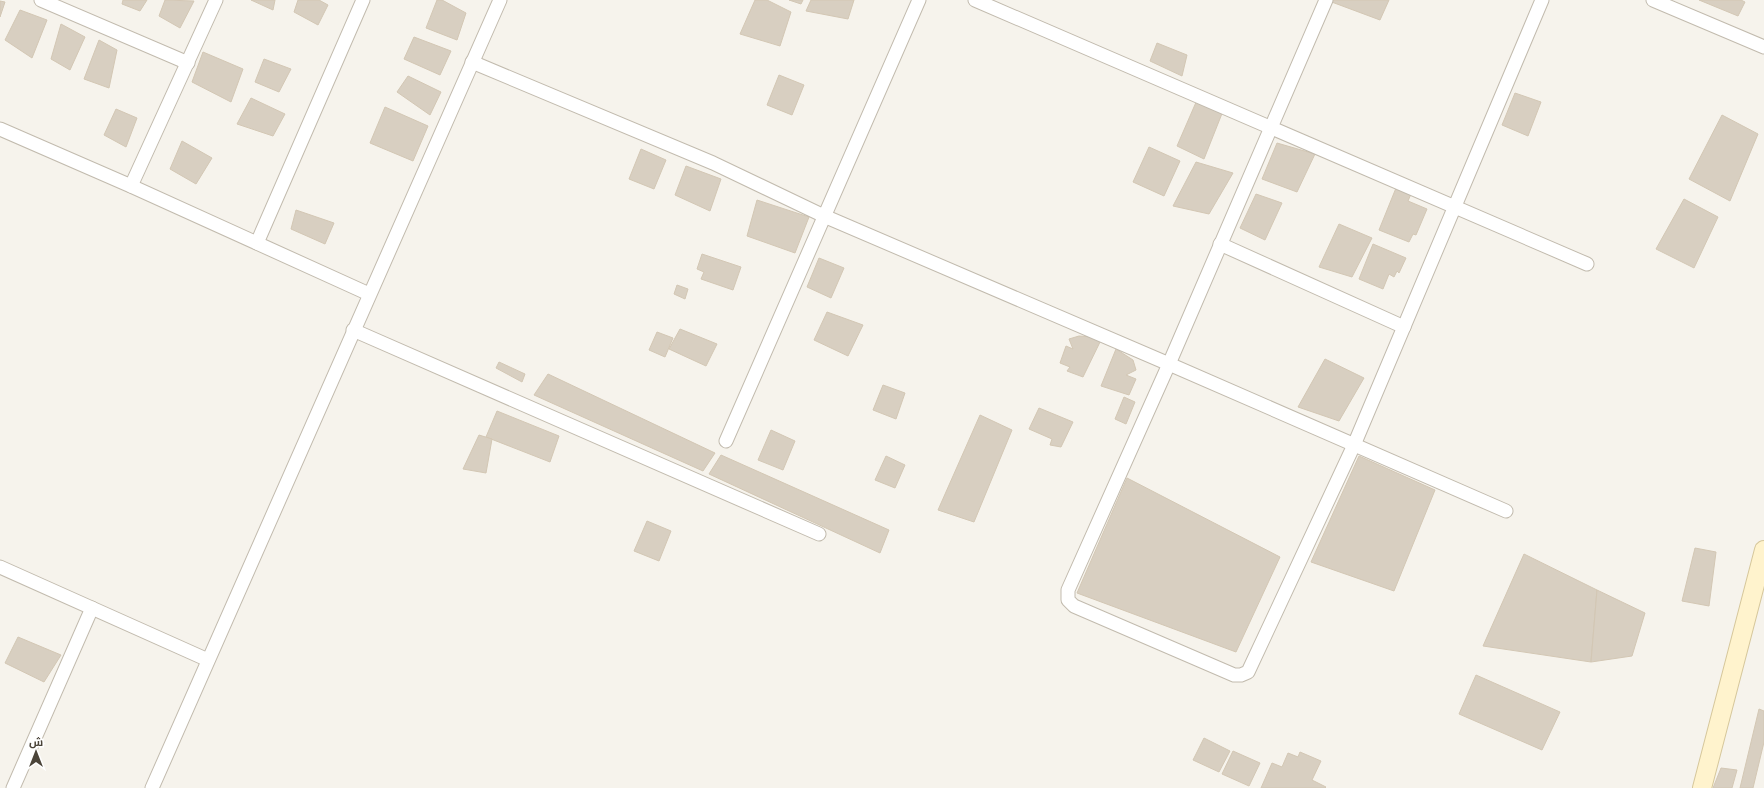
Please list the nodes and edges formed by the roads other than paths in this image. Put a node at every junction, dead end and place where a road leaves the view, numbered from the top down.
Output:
1 (41, 0) edge
2 (216, 0) edge
3 (363, 0) edge
4 (500, 0) edge
5 (919, 0) edge
6 (975, 0) edge
7 (1326, 0) edge
8 (1542, 0) edge
9 (1653, 0) edge
10 (1764, 47) edge
11 (472, 62) junction
12 (188, 64) junction
13 (0, 128) edge
14 (1272, 129) junction
15 (131, 186) junction
16 (1454, 207) junction
17 (824, 216) junction
18 (257, 243) junction
19 (1220, 244) junction
20 (1587, 264) dead end
21 (369, 294) junction
22 (1404, 327) junction
23 (353, 330) junction
24 (1169, 364) junction
25 (726, 441) dead end
26 (1354, 444) junction
27 (1506, 511) dead end
28 (819, 534) dead end
29 (1764, 550) edge
30 (0, 567) edge
31 (1759, 593) edge
32 (92, 608) junction
33 (208, 660) junction
34 (13, 788) edge
35 (152, 788) edge
36 (1702, 788) edge

1 - 12 street
2 - 12 street
3 - 18 street
4 - 11 street
5 - 17 street
6 - 14 street
7 - 14 street
8 - 16 street
9 - 10 street
11 - 17 street
11 - 21 street
12 - 15 street
13 - 15 street
14 - 16 street
14 - 19 street
15 - 18 street
16 - 20 street
16 - 22 street
17 - 24 street
17 - 25 street
18 - 21 street
19 - 22 street
19 - 24 street
21 - 23 street
22 - 26 street
23 - 28 street
23 - 33 street
24 - 26 street
24 - 26 street
26 - 27 street
29 - 31 street
30 - 32 street
31 - 36 street
32 - 33 street
32 - 34 street
33 - 35 street

